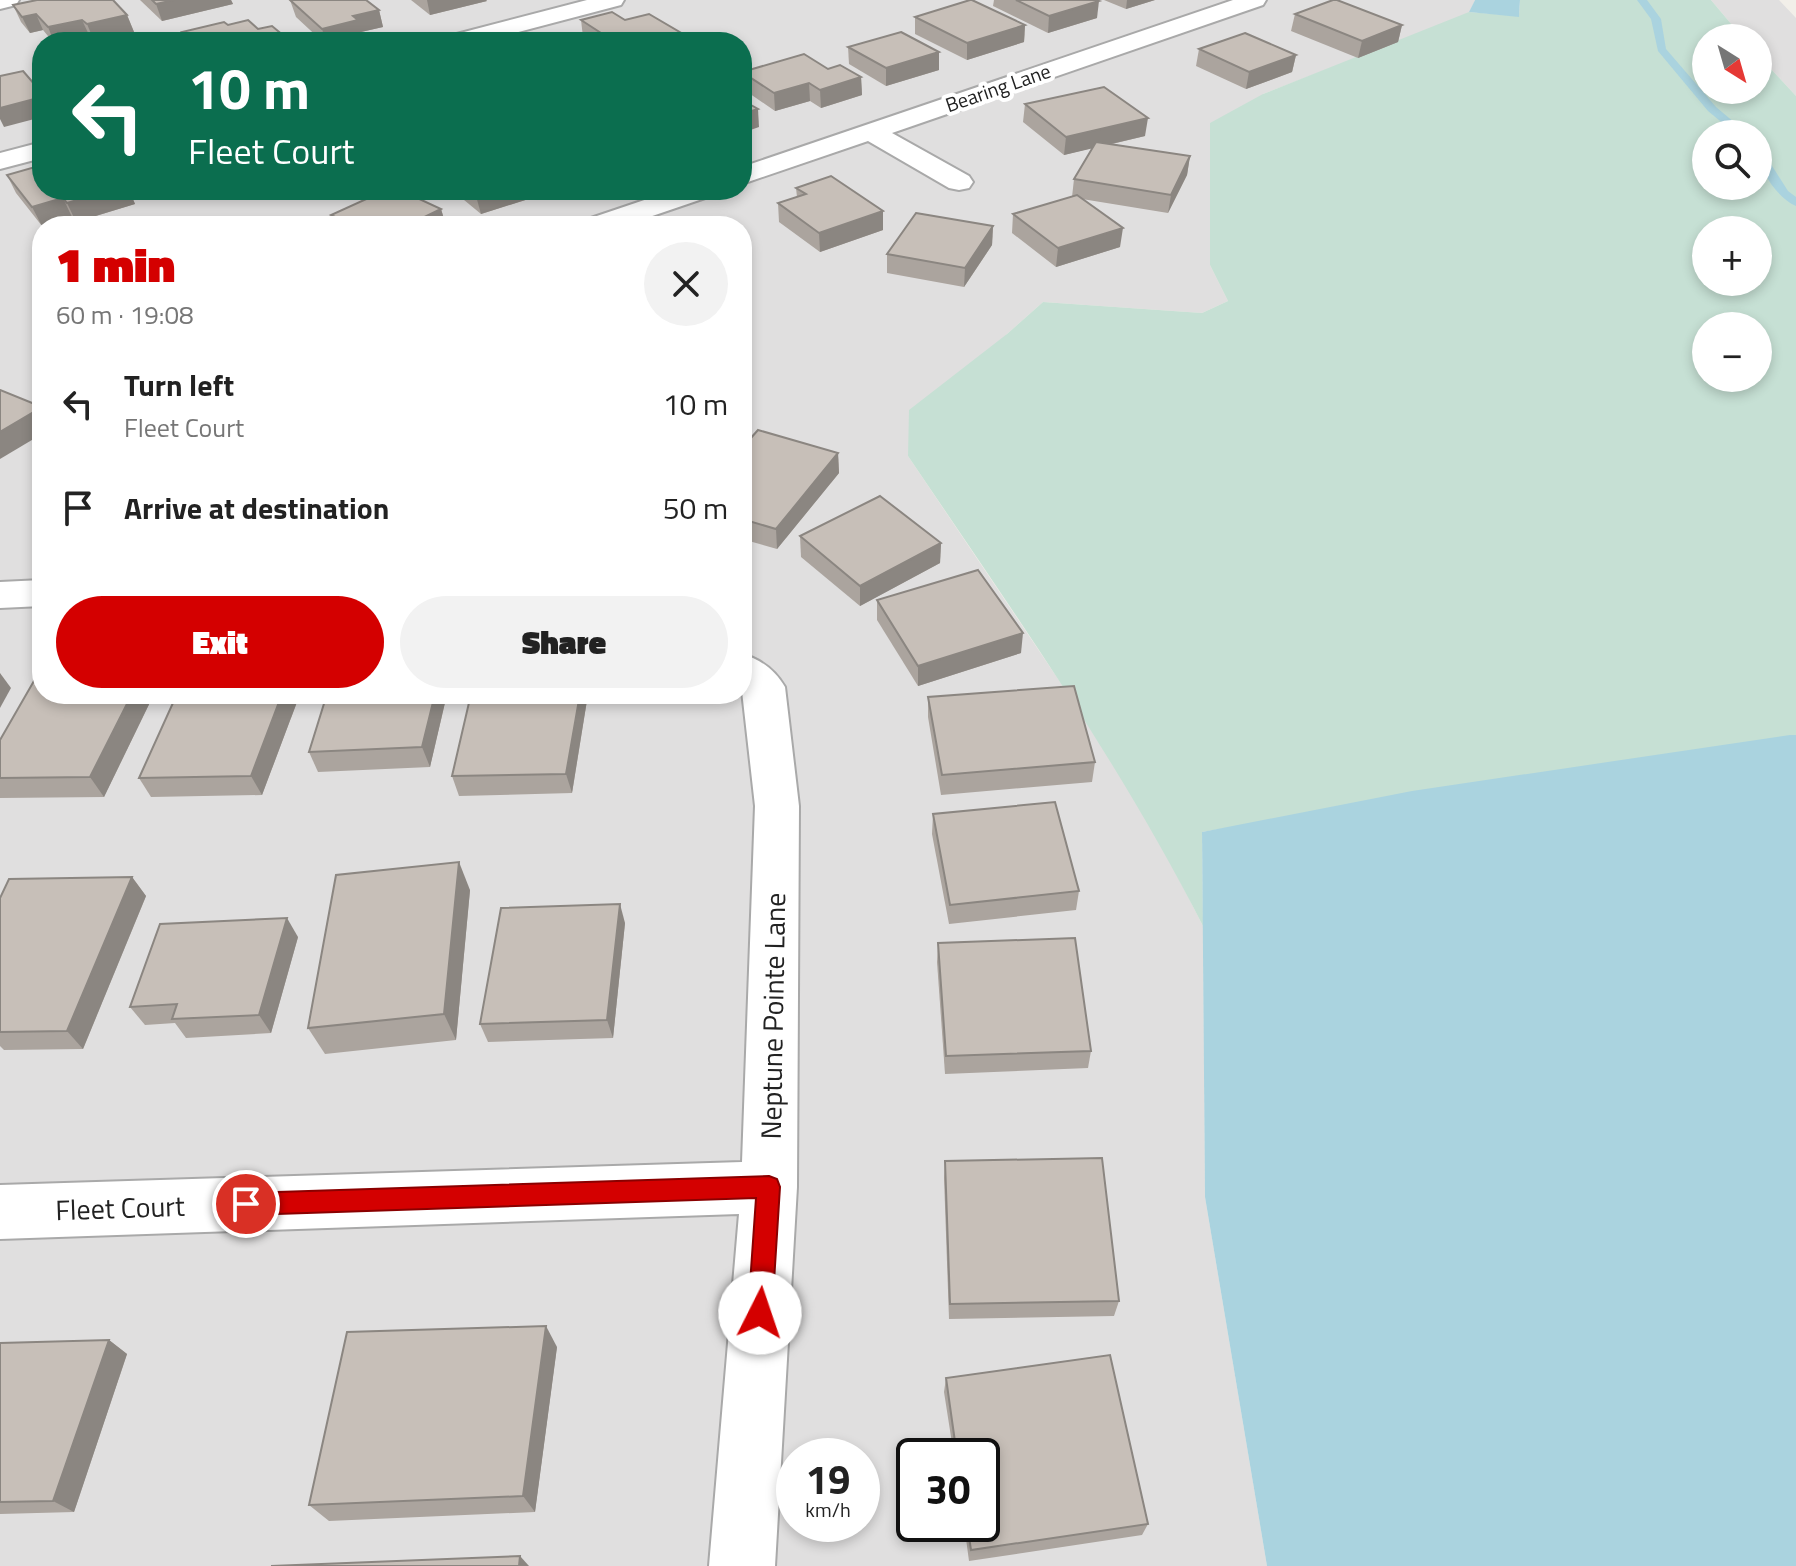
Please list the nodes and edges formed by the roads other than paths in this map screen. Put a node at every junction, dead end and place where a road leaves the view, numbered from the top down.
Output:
1 (8, 0) edge
2 (613, 0) edge
3 (1255, 0) edge
4 (0, 2) edge
5 (491, 32) edge
6 (871, 132) junction
7 (32, 153) edge
8 (0, 161) edge
9 (752, 173) edge
10 (959, 182) dead end
11 (672, 200) edge
12 (624, 216) edge
13 (32, 593) edge
14 (0, 595) edge
15 (752, 677) edge
16 (769, 1187) junction
17 (0, 1212) edge
18 (742, 1566) edge

1 - 4 street
2 - 5 street
3 - 6 street, Bearing Lane
6 - 9 street, Bearing Lane
6 - 10 street
7 - 8 street
11 - 12 street
13 - 14 street
15 - 16 street, Neptune Pointe Lane
16 - 17 street, Fleet Court
16 - 18 street, Neptune Pointe Lane

